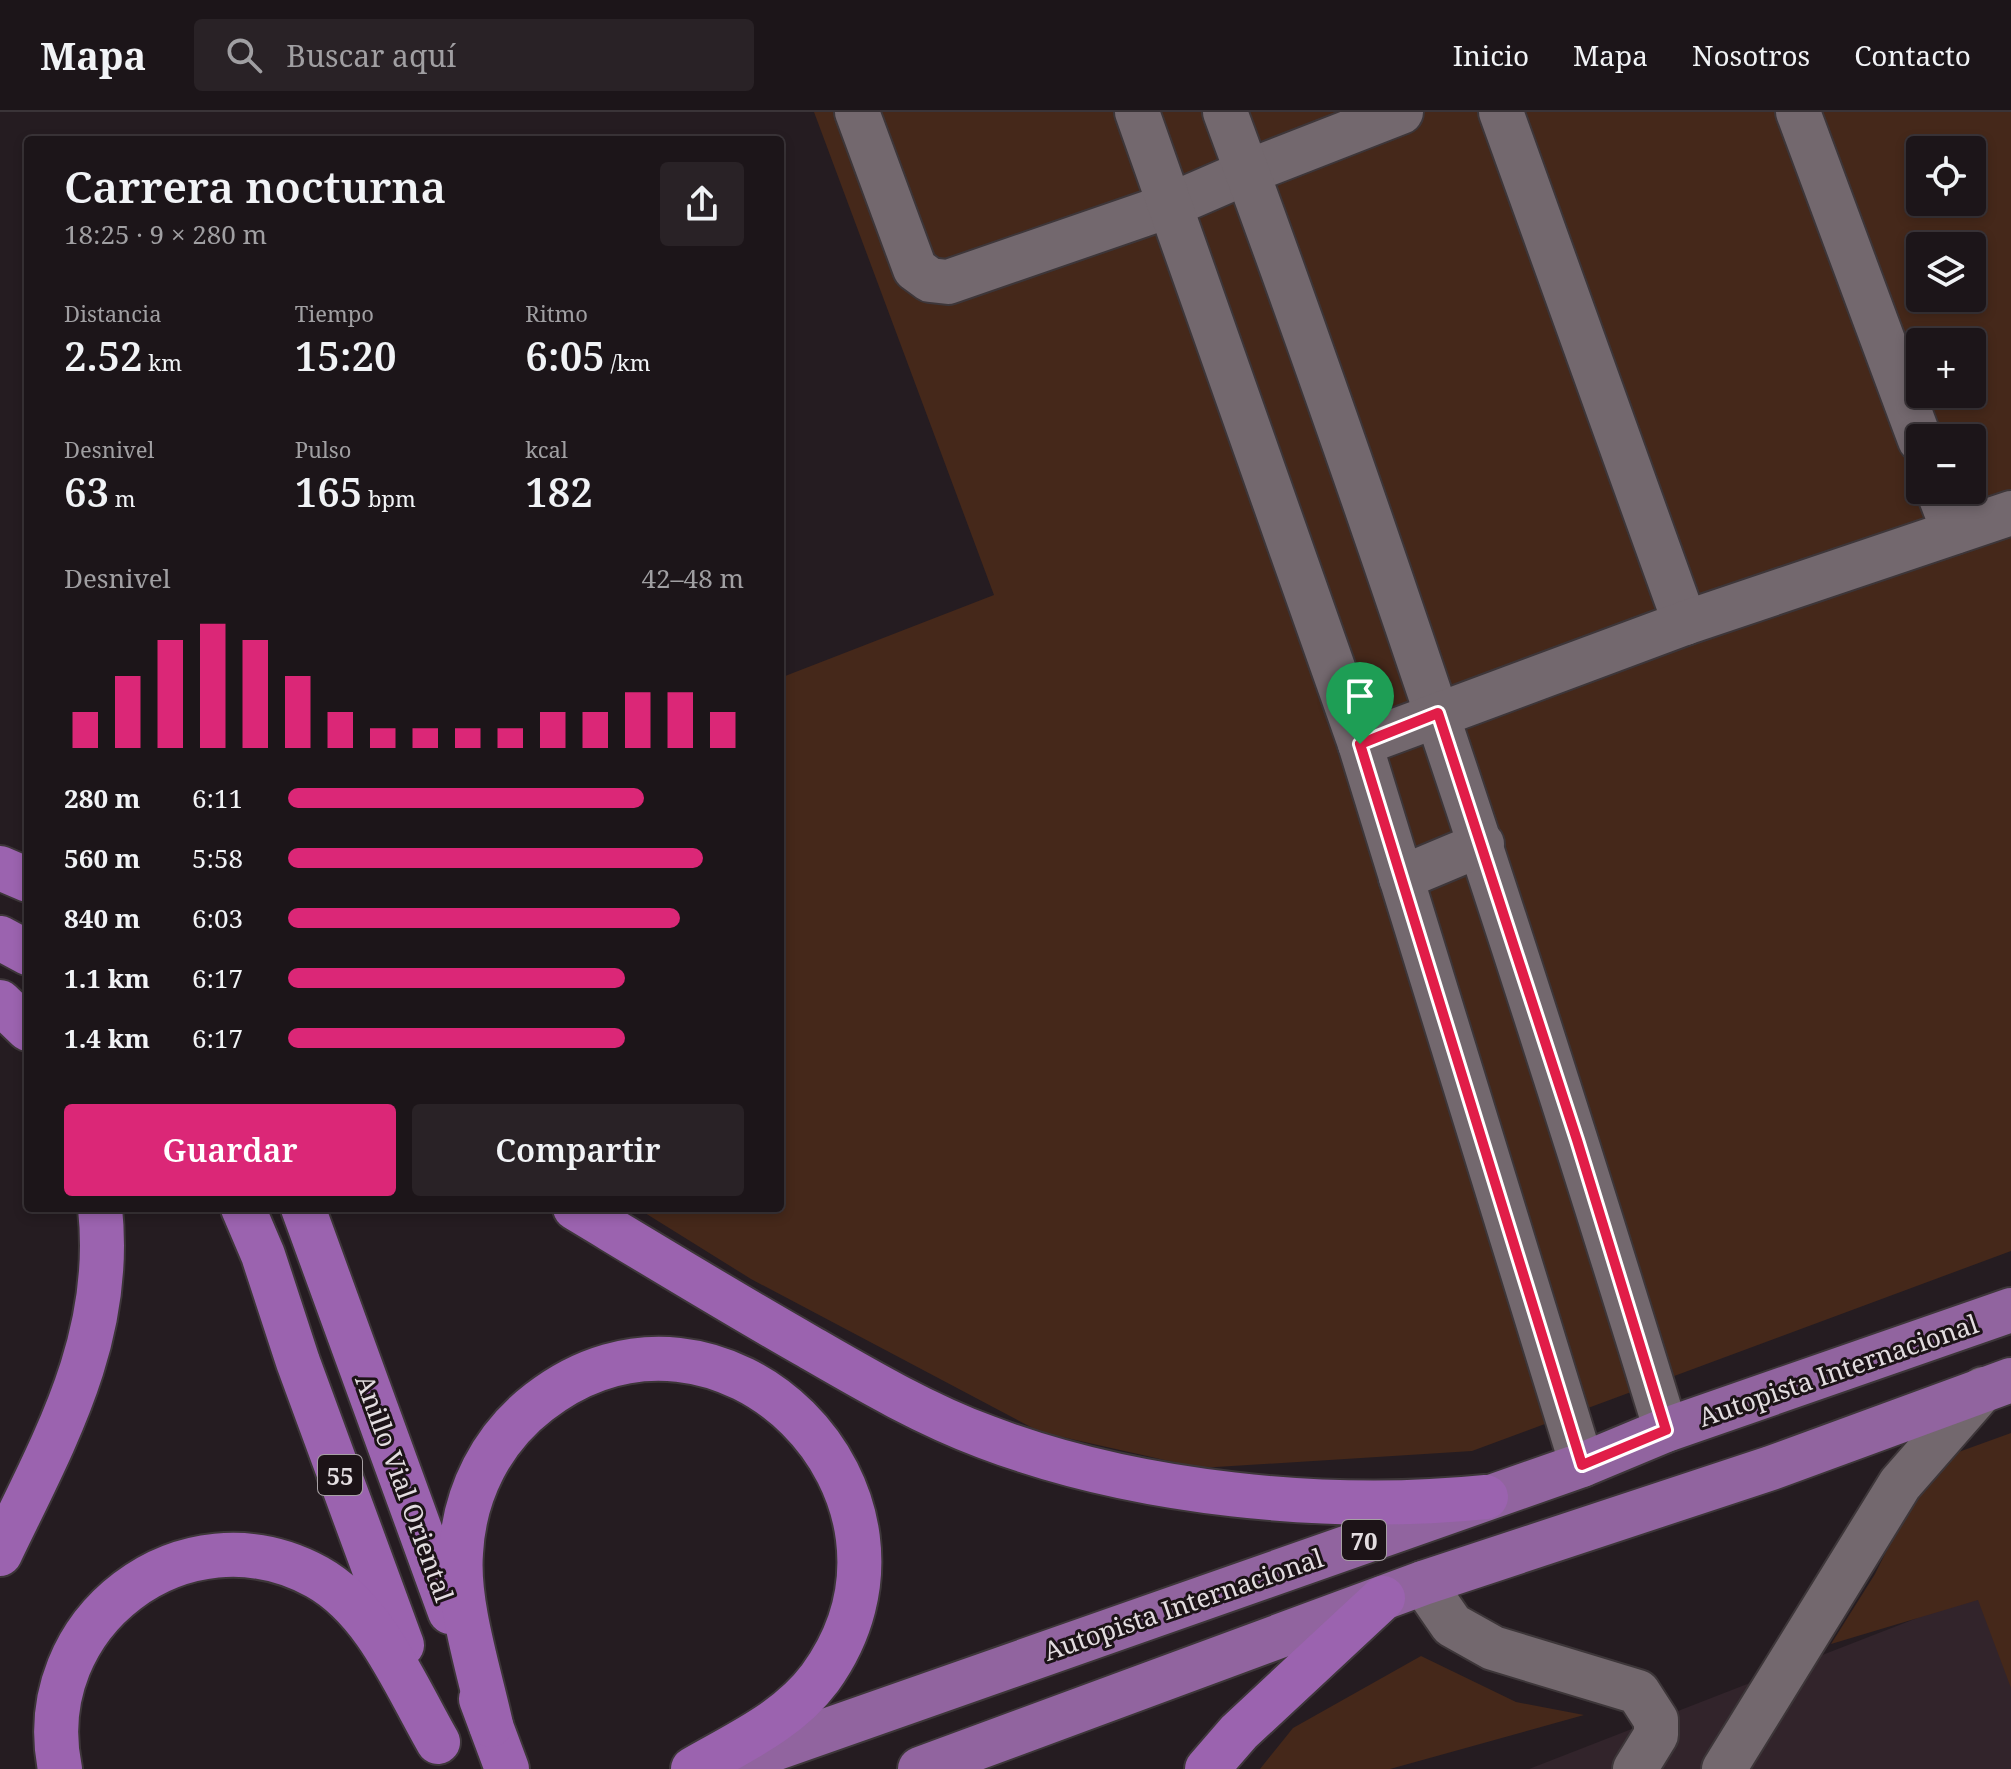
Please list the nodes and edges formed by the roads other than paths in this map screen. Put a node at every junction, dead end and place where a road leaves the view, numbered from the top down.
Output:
1 (857, 112) edge
2 (1137, 112) edge
3 (1225, 112) edge
4 (1401, 112) edge
5 (1501, 112) edge
6 (1798, 112) edge
7 (1247, 172) junction
8 (1171, 205) junction
9 (1914, 424) edge
10 (1943, 504) edge
11 (2011, 513) edge
12 (1954, 532) junction
13 (1685, 623) junction
14 (1438, 713) junction
15 (1360, 744) junction
16 (1482, 844) junction
17 (0, 868) edge
18 (24, 878) edge
19 (1401, 878) junction
20 (0, 938) edge
21 (24, 951) edge
22 (0, 1002) edge
23 (24, 1025) edge
24 (100, 1212) edge
25 (245, 1212) edge
26 (304, 1212) edge
27 (582, 1212) edge
28 (2011, 1310) edge
29 (1997, 1385) edge
30 (1666, 1430) junction
31 (1582, 1465) junction
32 (1486, 1497) junction
33 (0, 1554) edge
34 (1403, 1590) junction
35 (491, 1725) junction
36 (443, 1755) edge
37 (60, 1769) edge
38 (507, 1769) edge
39 (693, 1769) edge
40 (717, 1769) edge
41 (920, 1769) edge
42 (1207, 1769) edge
43 (1635, 1769) edge
44 (1724, 1769) edge

1 - 8 street
2 - 8 street
3 - 7 street
4 - 7 street
5 - 13 street
6 - 9 street
7 - 8 street
7 - 14 street
8 - 15 street
10 - 12 street
11 - 12 street
12 - 13 street
13 - 14 street
14 - 15 street
14 - 16 street
15 - 19 street
16 - 19 street
16 - 30 street
17 - 18 highway
19 - 31 street
20 - 21 highway
22 - 23 highway
24 - 33 highway
25 - 36 highway, 55
26 - 35 highway, Anillo Vial Oriental / 55
27 - 32 highway
28 - 30 main road, Autopista Internacional / 70
29 - 34 main road, 70
29 - 44 street
30 - 31 main road, Autopista Internacional / 70
31 - 32 main road, Autopista Internacional / 70
32 - 40 main road, Autopista Internacional / 70
34 - 41 main road, 70
34 - 42 highway
34 - 43 street
35 - 38 highway, Anillo Vial Oriental / 55
35 - 39 highway
36 - 37 highway

